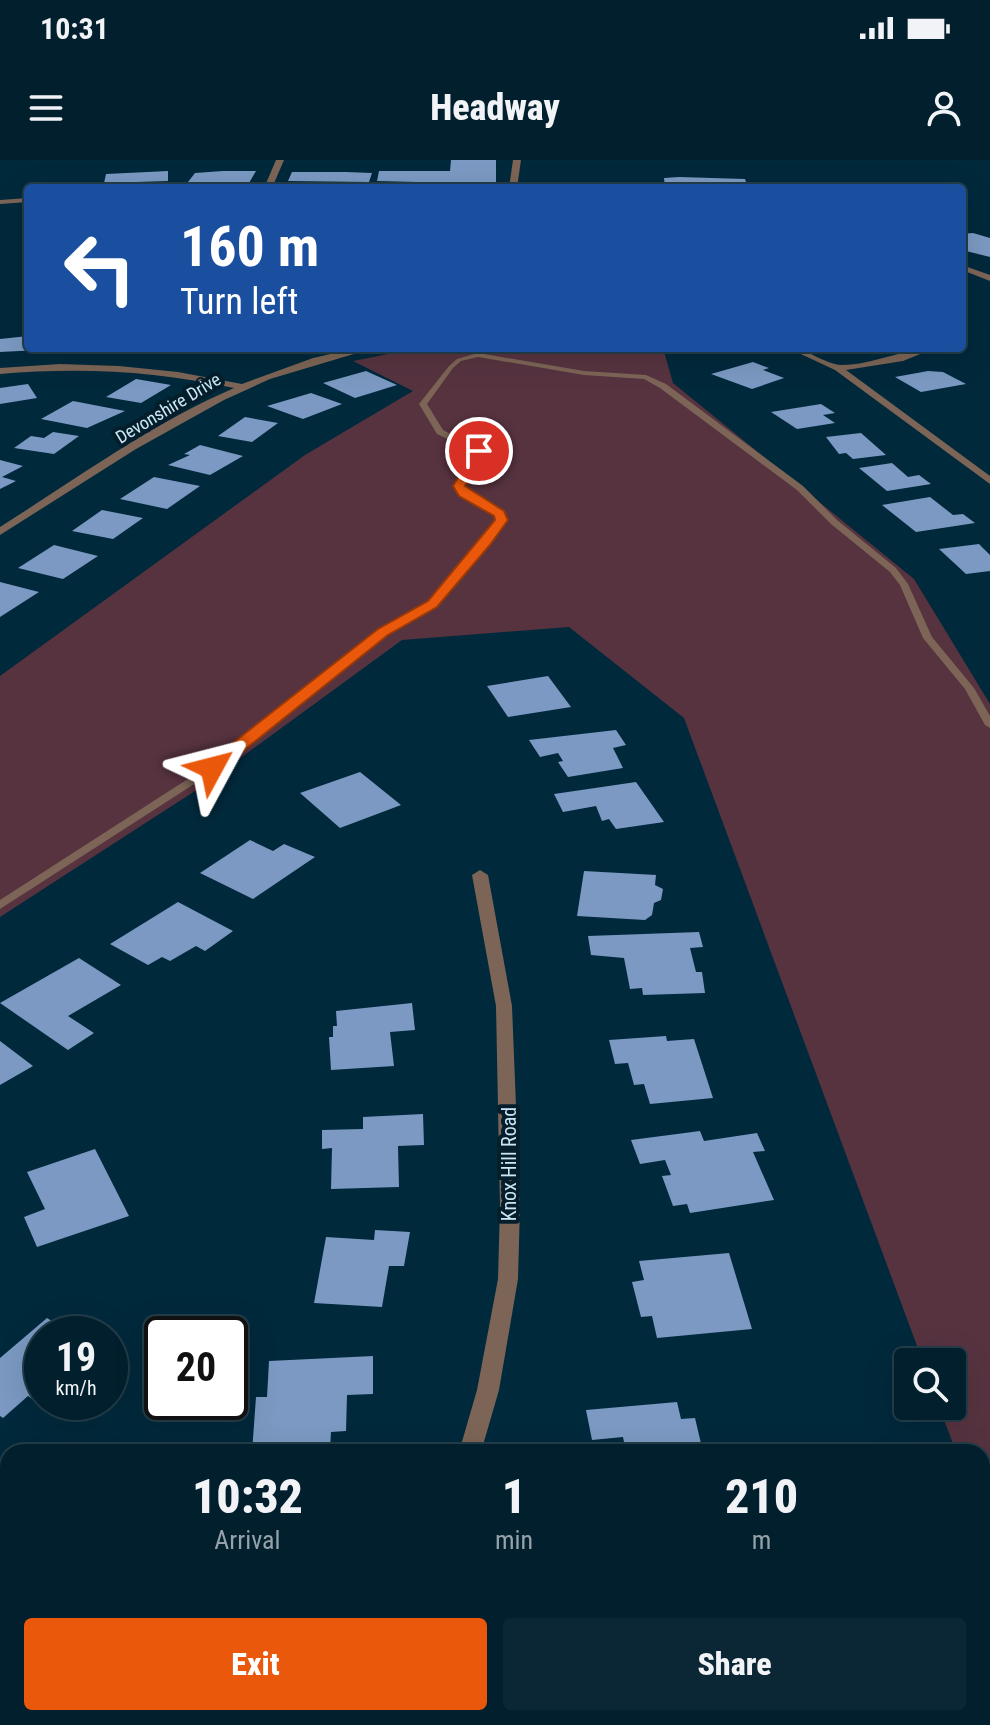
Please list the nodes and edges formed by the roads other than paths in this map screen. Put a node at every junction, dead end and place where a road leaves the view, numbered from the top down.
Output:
1 (280, 160) edge
2 (517, 160) edge
3 (270, 184) edge
4 (514, 184) edge
5 (24, 200) edge
6 (0, 202) edge
7 (966, 269) edge
8 (990, 278) edge
9 (352, 352) edge
10 (802, 352) edge
11 (919, 352) edge
12 (838, 368) junction
13 (0, 371) edge
14 (238, 386) junction
15 (990, 481) edge
16 (0, 532) edge
17 (990, 725) edge
18 (480, 875) dead end
19 (0, 905) edge
20 (472, 1444) edge

1 - 3 street
2 - 4 street
5 - 6 street
7 - 8 street
9 - 14 street, Devonshire Drive
10 - 12 street
11 - 12 street
12 - 15 street
13 - 14 street
14 - 16 street, Devonshire Drive
17 - 19 lane
18 - 20 street, Knox Hill Road

